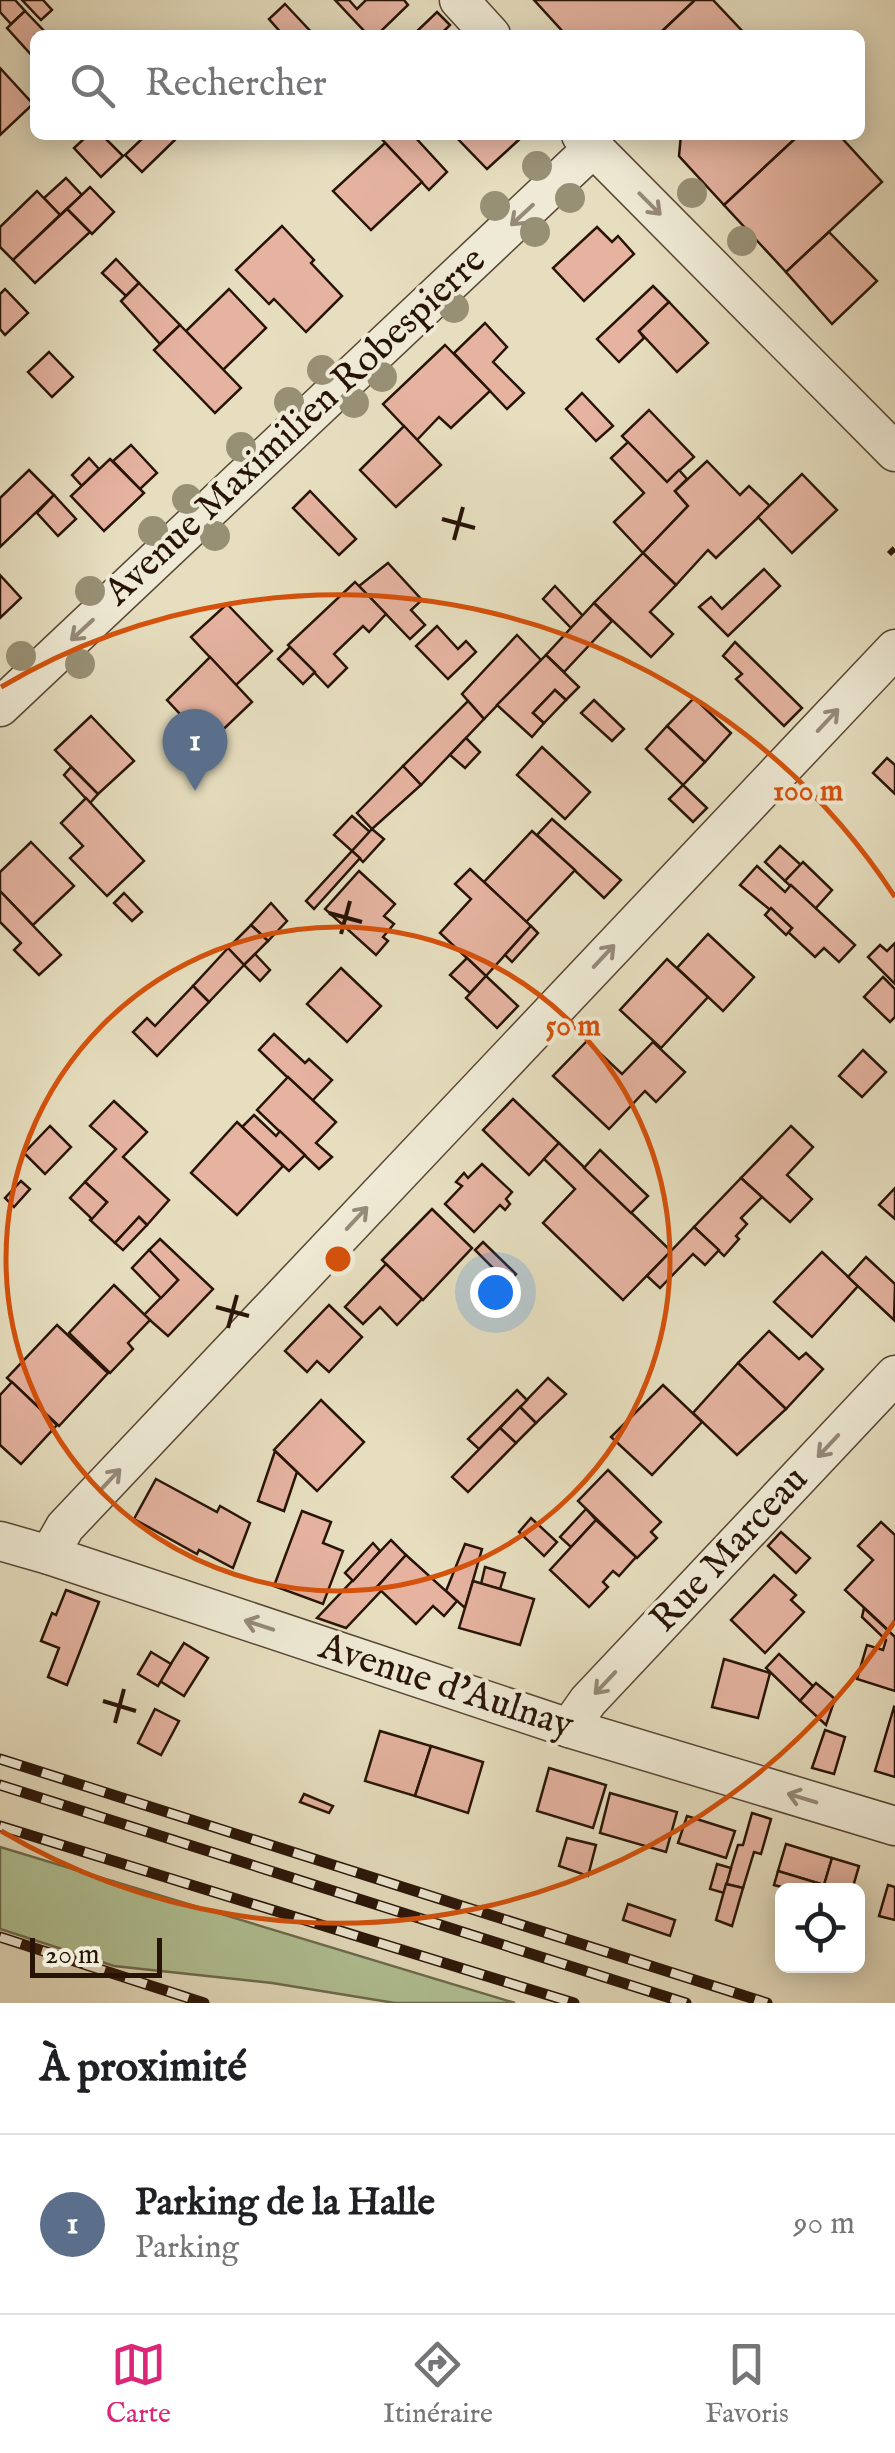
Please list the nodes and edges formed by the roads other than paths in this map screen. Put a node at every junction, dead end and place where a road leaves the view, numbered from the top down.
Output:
1 (459, 0) edge
2 (486, 30) edge
3 (587, 141) edge
4 (895, 452) edge
5 (895, 649) edge
6 (0, 707) edge
7 (895, 1376) edge
8 (0, 1542) edge
9 (49, 1555) junction
10 (569, 1728) junction
11 (895, 1826) edge

1 - 2 street
3 -> 4 street
3 -> 6 street, Avenue Maximilien Robespierre
9 -> 5 street
7 -> 10 street, Rue Marceau
8 - 9 street, Avenue d'Aulnay
10 -> 9 street, Avenue d'Aulnay
11 -> 10 street, Avenue d'Aulnay

